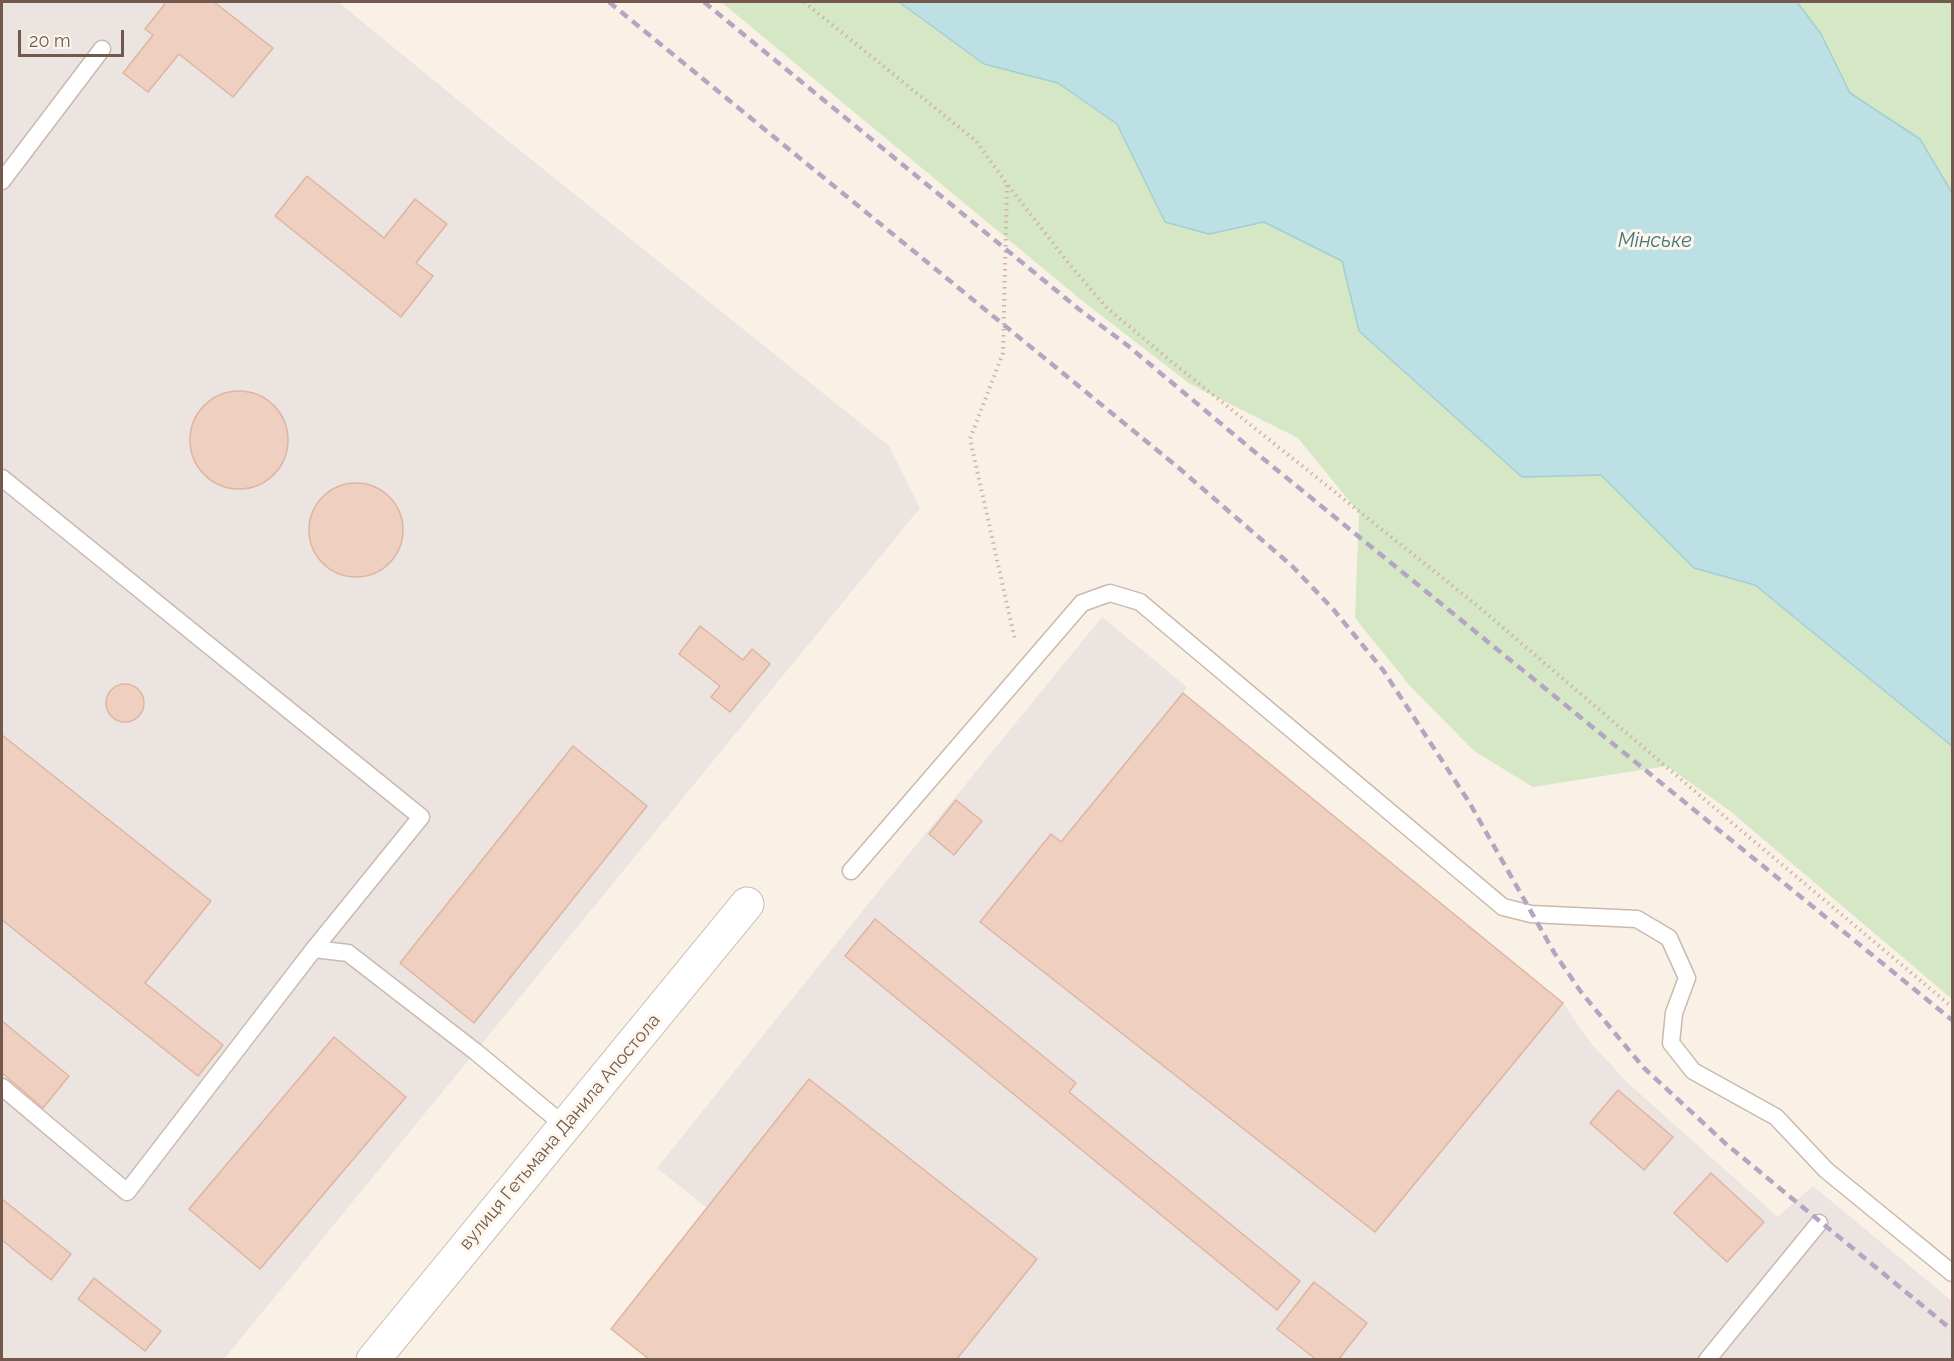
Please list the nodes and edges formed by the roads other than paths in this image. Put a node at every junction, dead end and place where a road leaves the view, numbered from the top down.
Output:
1 (102, 49) dead end
2 (2, 181) edge
3 (2, 478) edge
4 (851, 871) dead end
5 (747, 904) dead end
6 (314, 949) junction
7 (2, 1087) edge
8 (565, 1126) junction
9 (1819, 1223) dead end
10 (1953, 1273) edge
11 (373, 1359) edge
12 (1707, 1359) edge

1 - 2 lane
3 - 6 lane
4 - 10 lane
5 - 8 street, вулиця Гетьмана Данила Апостола
6 - 7 lane
6 - 8 lane
8 - 11 street, вулиця Гетьмана Данила Апостола
9 - 12 lane

